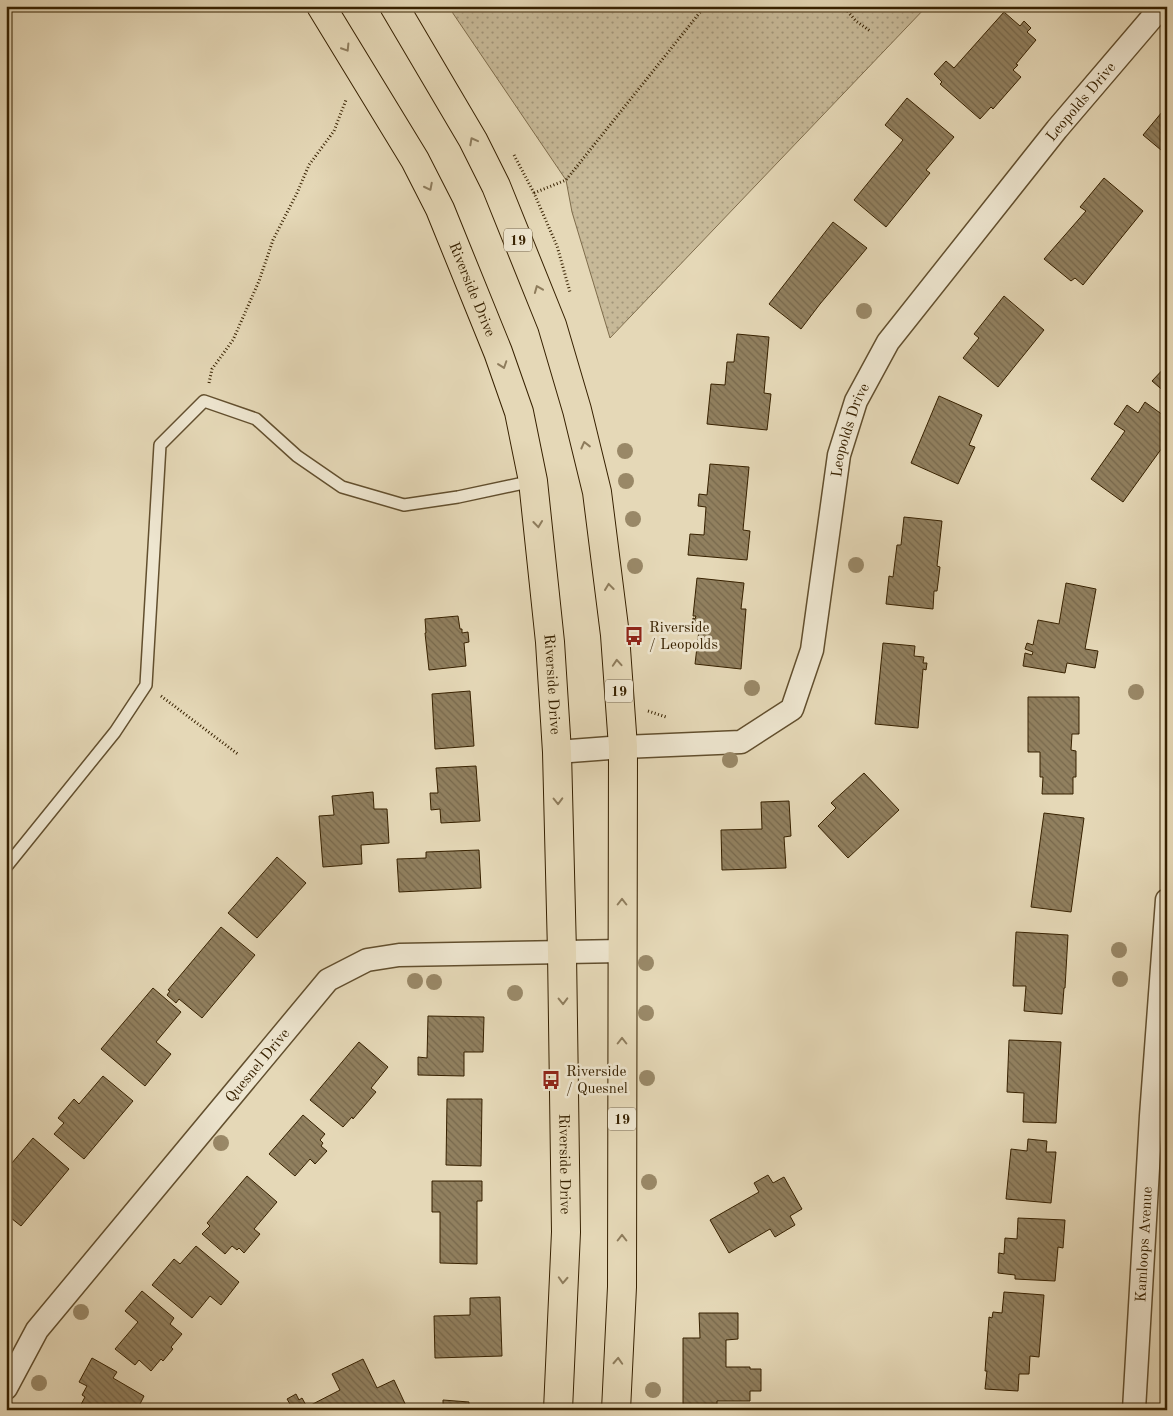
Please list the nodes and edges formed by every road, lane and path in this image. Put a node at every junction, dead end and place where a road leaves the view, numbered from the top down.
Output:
1 (321, 6) edge
2 (394, 6) edge
3 (705, 6) edge
4 (843, 6) edge
5 (1162, 6) edge
6 (870, 31) dead end
7 (347, 98) dead end
8 (534, 193) dead end
9 (204, 401) junction
10 (533, 482) junction
11 (146, 685) junction
12 (623, 747) junction
13 (557, 752) junction
14 (239, 755) dead end
15 (6, 867) edge
16 (1167, 900) edge
17 (622, 950) junction
18 (562, 952) junction
19 (1159, 1115) edge
20 (6, 1388) edge
21 (558, 1410) edge
22 (616, 1410) edge
23 (1134, 1410) edge

1 -> 10 main road, Riverside Drive
12 -> 2 main road, 19
3 - 8 path
4 - 6 path
5 - 12 street, Leopolds Drive
7 - 9 path
9 - 10 lane
9 - 11 lane
10 -> 13 main road, Riverside Drive
11 - 14 path
11 - 15 lane
12 - 13 street, Leopolds Drive
17 -> 12 main road, 19
13 -> 18 main road, Riverside Drive
16 - 19 street, Kamloops Avenue
17 - 18 street, Quesnel Drive
22 -> 17 main road, 19
18 - 20 street, Quesnel Drive
18 -> 21 main road, Riverside Drive
19 - 23 street, Kamloops Avenue

